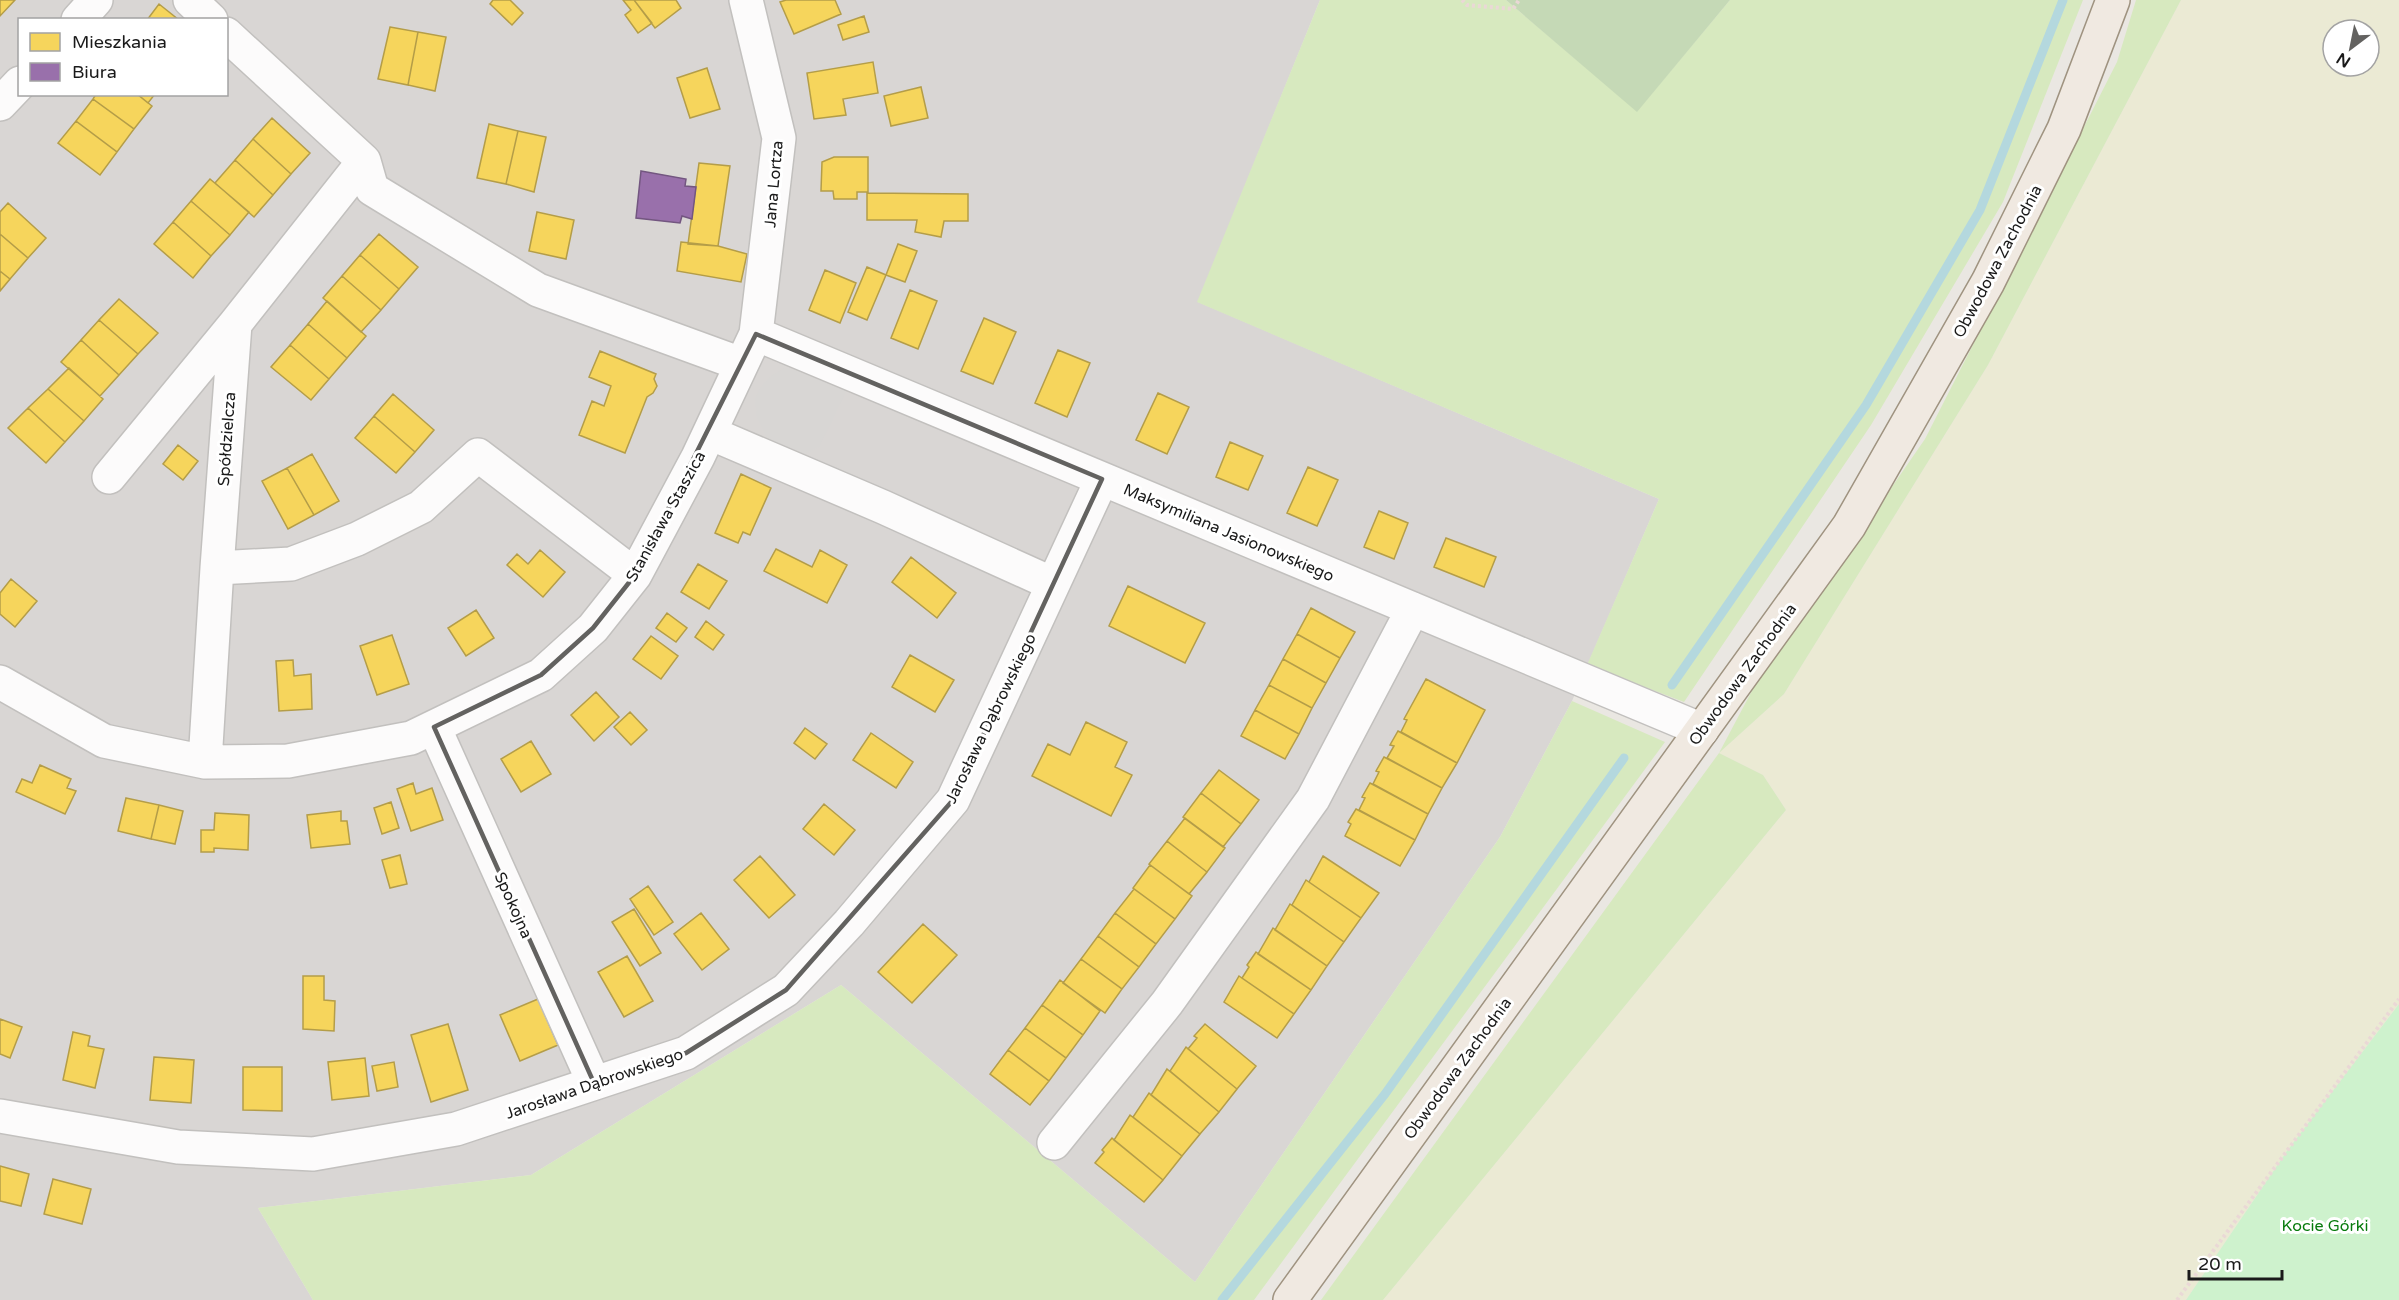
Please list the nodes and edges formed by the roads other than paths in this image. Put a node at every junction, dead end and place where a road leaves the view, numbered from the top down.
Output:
1 (96, 0) edge
2 (190, 0) edge
3 (746, 0) edge
4 (2113, 0) edge
5 (80, 18) edge
6 (209, 18) edge
7 (228, 36) edge
8 (18, 85) edge
9 (0, 104) edge
10 (364, 161) junction
11 (235, 324) junction
12 (756, 334) junction
13 (741, 364) junction
14 (710, 433) junction
15 (109, 477) dead end
16 (1102, 479) junction
17 (217, 568) junction
18 (635, 575) junction
19 (1053, 584) junction
20 (1413, 609) junction
21 (0, 682) edge
22 (434, 726) junction
23 (1702, 730) junction
24 (205, 762) junction
25 (594, 1083) junction
26 (0, 1116) edge
27 (1054, 1143) dead end
28 (1290, 1300) edge

1 - 5 street
2 - 6 street
3 - 12 street, Jana Lortza
4 - 23 main road, Obwodowa Zachodnia
7 - 10 street
8 - 9 street
10 - 11 street
10 - 13 street
11 - 15 street
11 - 17 street, Spółdzielcza
12 - 13 street, Stanisława Staszica
12 - 16 street, Maksymiliana Jasionowskiego
13 - 14 street, Stanisława Staszica
14 - 18 street, Stanisława Staszica
14 - 19 street
16 - 19 street, Jarosława Dąbrowskiego
16 - 20 street, Maksymiliana Jasionowskiego
17 - 18 street
17 - 24 street, Spółdzielcza
18 - 22 street, Stanisława Staszica
19 - 25 street, Jarosława Dąbrowskiego
20 - 23 street, Maksymiliana Jasionowskiego
20 - 27 street
21 - 24 street, Stanisława Staszica
22 - 24 street, Stanisława Staszica
22 - 25 street, Spokojna
23 - 28 main road, Obwodowa Zachodnia
25 - 26 street, Jarosława Dąbrowskiego

